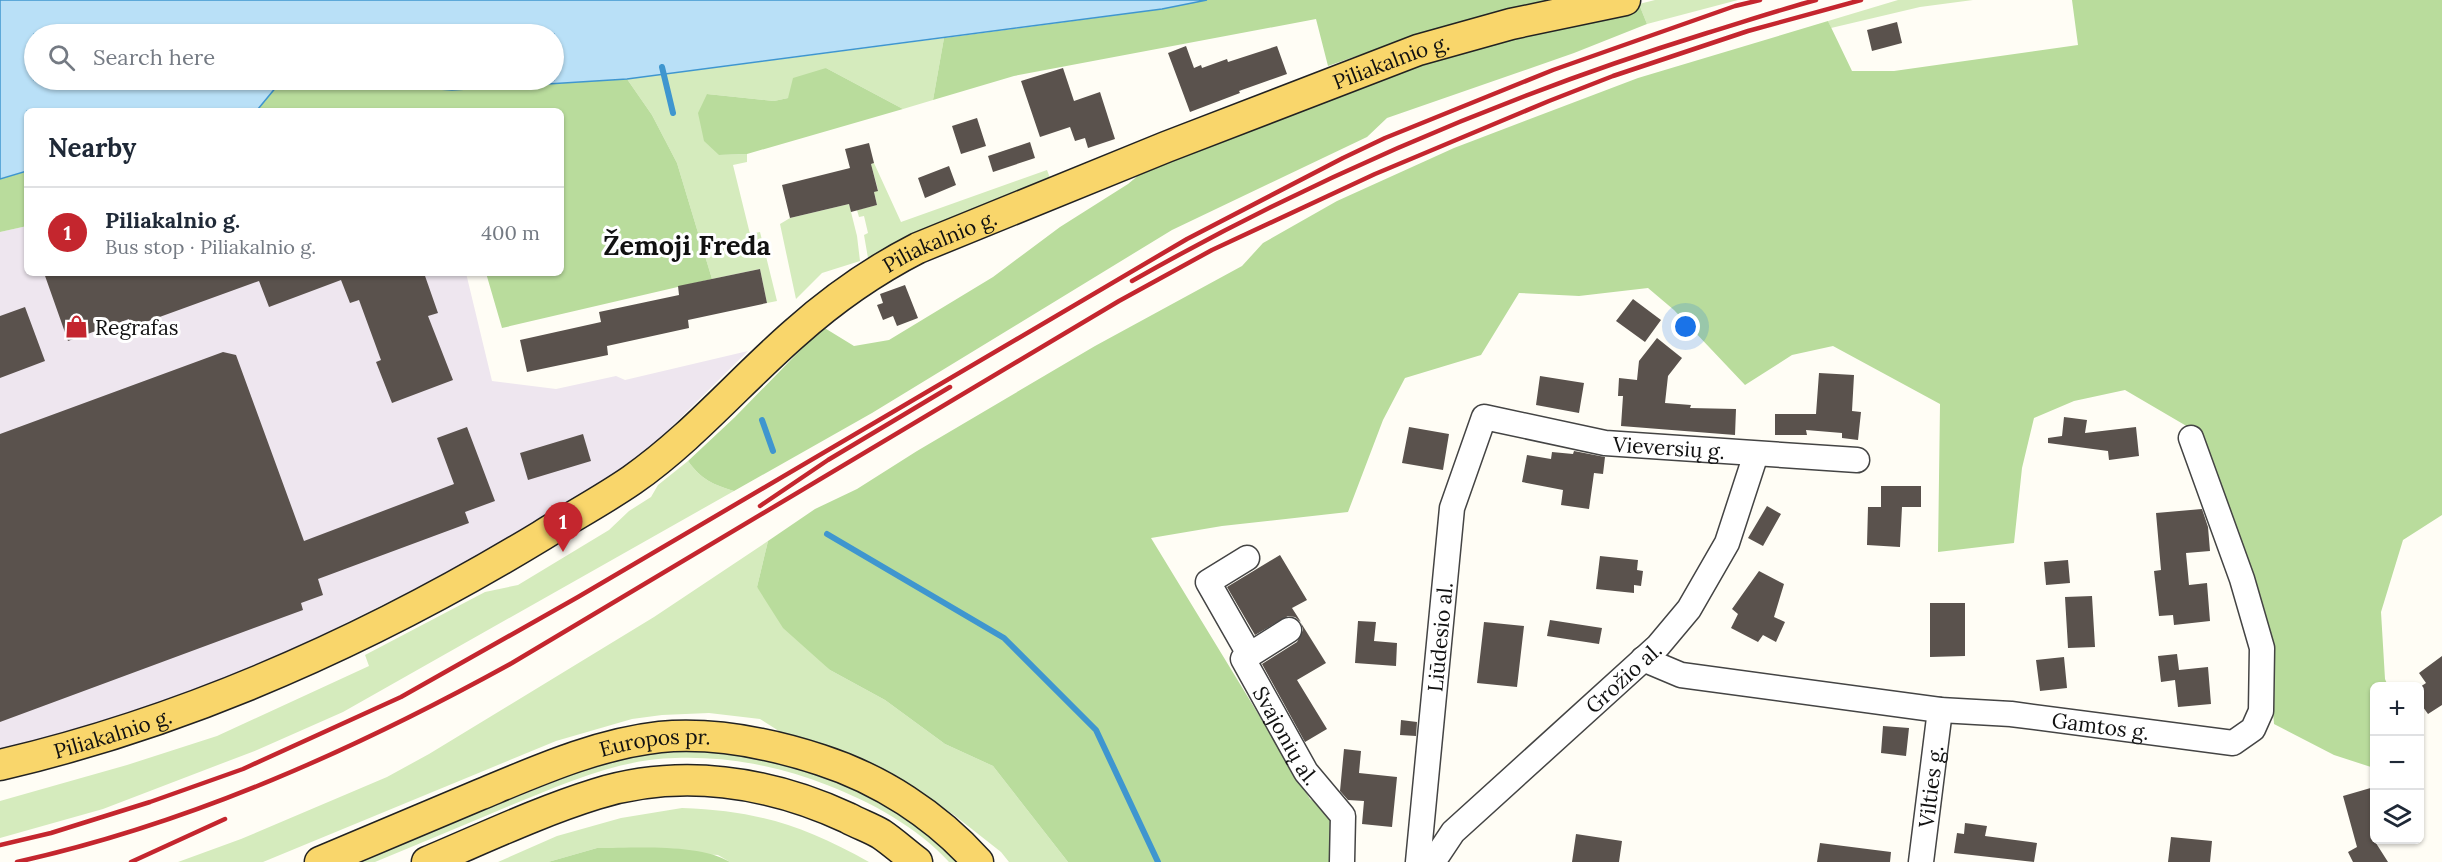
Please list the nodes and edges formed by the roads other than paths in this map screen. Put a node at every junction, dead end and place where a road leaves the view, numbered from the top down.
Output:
1 (1625, 0) edge
2 (1484, 417) joint
3 (2191, 438) dead end
4 (1756, 454) junction
5 (1857, 460) dead end
6 (1247, 558) dead end
7 (1289, 630) dead end
8 (1249, 654) junction
9 (1643, 659) junction
10 (1940, 710) junction
11 (0, 765) edge
12 (320, 862) edge
13 (426, 862) edge
14 (917, 862) edge
15 (978, 862) edge
16 (1342, 862) edge
17 (1418, 862) edge
18 (1433, 862) edge
19 (1921, 862) edge

1 - 11 main road, Piliakalnio g.
2 - 4 street, Vieversių g.
2 - 17 street, Liūdesio al.
3 - 10 street, Gamtos g.
4 - 5 street, Vieversių g.
4 - 9 street, Grožio al.
6 - 8 street
7 - 8 street
8 - 16 street, Svajonių al.
9 - 10 street, Gamtos g.
9 - 18 street, Grožio al.
10 - 19 street, Vilties g.
12 - 15 main road, Europos pr.
13 - 14 main road, Europos pr.

